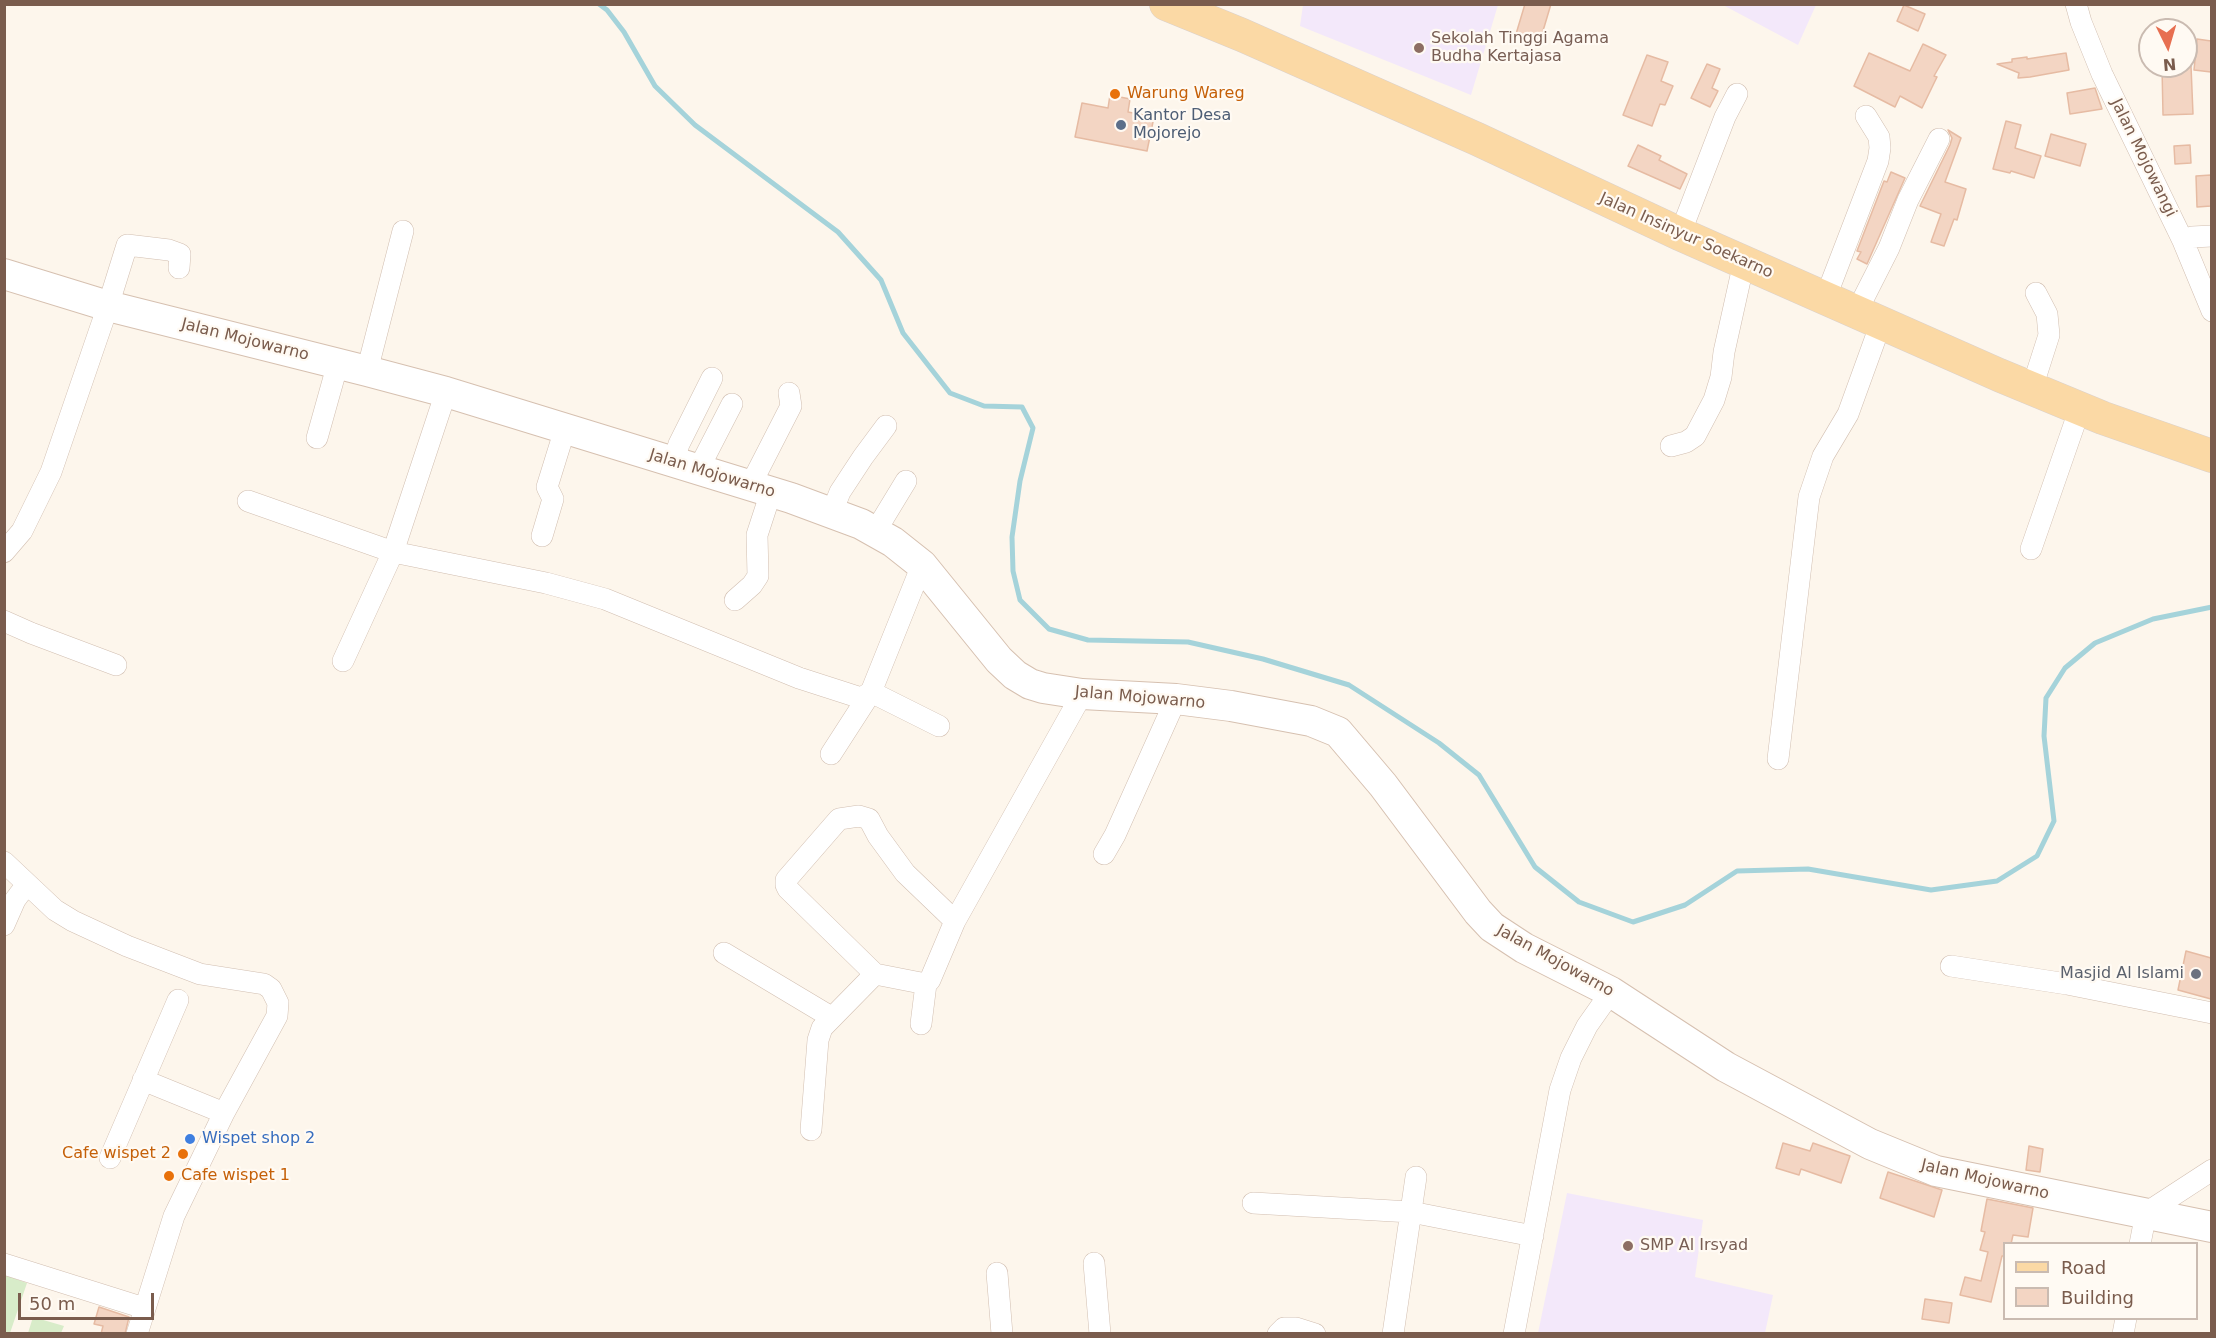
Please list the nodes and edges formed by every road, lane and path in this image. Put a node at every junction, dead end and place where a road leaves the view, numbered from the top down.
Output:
1 (1166, 4) edge
2 (2076, 4) edge
3 (1737, 94) dead end
4 (1866, 116) dead end
5 (1939, 139) dead end
6 (403, 231) dead end
7 (1680, 234) junction
8 (2211, 236) edge
9 (2182, 241) junction
10 (1744, 262) junction
11 (179, 268) dead end
12 (4, 274) edge
13 (2036, 293) dead end
14 (1825, 299) junction
15 (108, 306) junction
16 (2211, 311) edge
17 (1869, 317) junction
18 (338, 363) junction
19 (367, 370) junction
20 (712, 378) dead end
21 (2032, 388) junction
22 (446, 392) junction
23 (789, 393) dead end
24 (732, 404) dead end
25 (2080, 408) junction
26 (886, 426) dead end
27 (565, 429) junction
28 (317, 438) dead end
29 (1671, 446) dead end
30 (2211, 456) edge
31 (686, 467) junction
32 (906, 481) dead end
33 (761, 489) junction
34 (248, 501) dead end
35 (832, 512) junction
36 (875, 532) junction
37 (542, 536) dead end
38 (2031, 549) dead end
39 (4, 552) edge
40 (393, 552) junction
41 (921, 565) junction
42 (735, 600) dead end
43 (4, 621) edge
44 (343, 661) dead end
45 (116, 665) dead end
46 (871, 692) junction
47 (1082, 694) junction
48 (1176, 699) junction
49 (939, 726) dead end
50 (831, 754) dead end
51 (1778, 759) dead end
52 (1104, 854) dead end
53 (4, 862) edge
54 (15, 892) edge
55 (955, 921) junction
56 (4, 925) edge
57 (724, 953) dead end
58 (1951, 966) dead end
59 (875, 974) junction
60 (926, 984) junction
61 (1611, 992) junction
62 (178, 1000) dead end
63 (2211, 1013) edge
64 (831, 1017) junction
65 (921, 1024) dead end
66 (144, 1080) junction
67 (224, 1113) junction
68 (811, 1130) dead end
69 (110, 1158) dead end
70 (2211, 1170) edge
71 (1416, 1177) dead end
72 (1253, 1203) dead end
73 (1411, 1212) junction
74 (2146, 1213) junction
75 (2211, 1227) edge
76 (1533, 1236) junction
77 (2140, 1242) edge
78 (1094, 1263) dead end
79 (4, 1264) edge
80 (997, 1273) dead end
81 (144, 1308) junction
82 (137, 1334) edge
83 (1002, 1334) edge
84 (1100, 1334) edge
85 (1278, 1334) edge
86 (1314, 1334) edge
87 (1393, 1334) edge
88 (1514, 1334) edge

1 - 7 main road, Jalan Insinyur Soekarno
2 - 9 street, Jalan Mojowangi
3 - 7 street
4 - 14 street
5 - 17 street
6 - 19 street
7 - 10 main road, Jalan Insinyur Soekarno
8 - 9 street
9 - 16 street, Jalan Mojowangi
10 - 14 main road, Jalan Insinyur Soekarno
10 - 29 street
11 - 15 street
12 - 15 street, Jalan Mojowarno
13 - 21 street
14 - 17 main road, Jalan Insinyur Soekarno
15 - 18 street, Jalan Mojowarno
15 - 39 street
17 - 21 main road, Jalan Insinyur Soekarno
17 - 51 street
18 - 19 street, Jalan Mojowarno
18 - 28 street
19 - 22 street, Jalan Mojowarno
20 - 31 street
21 - 25 main road, Jalan Insinyur Soekarno
22 - 27 street, Jalan Mojowarno
22 - 40 street
23 - 33 street
24 - 31 street
25 - 30 main road, Jalan Insinyur Soekarno
25 - 38 street
26 - 35 street
27 - 31 street, Jalan Mojowarno
27 - 37 street
31 - 33 street, Jalan Mojowarno
32 - 36 street
33 - 35 street, Jalan Mojowarno
33 - 42 street
34 - 40 street
35 - 36 street, Jalan Mojowarno
36 - 41 street, Jalan Mojowarno
40 - 44 street
40 - 46 street
41 - 46 street
41 - 47 street, Jalan Mojowarno
43 - 45 street
46 - 49 street
46 - 50 street
47 - 48 street, Jalan Mojowarno
47 - 55 street
48 - 52 street
48 - 61 street, Jalan Mojowarno
53 - 54 street
54 - 56 street
54 - 67 street
55 - 59 street
55 - 60 street
57 - 64 street
58 - 63 street
59 - 60 street
59 - 64 street
60 - 65 street
61 - 74 street, Jalan Mojowarno
61 - 76 street
62 - 66 street
64 - 68 street
66 - 67 street
66 - 69 street
67 - 81 street
70 - 74 street
71 - 73 street
72 - 73 street
73 - 76 street
73 - 87 street
74 - 75 street, Jalan Mojowarno
74 - 77 street
76 - 88 street
78 - 84 street
79 - 81 street
80 - 83 street
81 - 82 street
85 - 86 street

